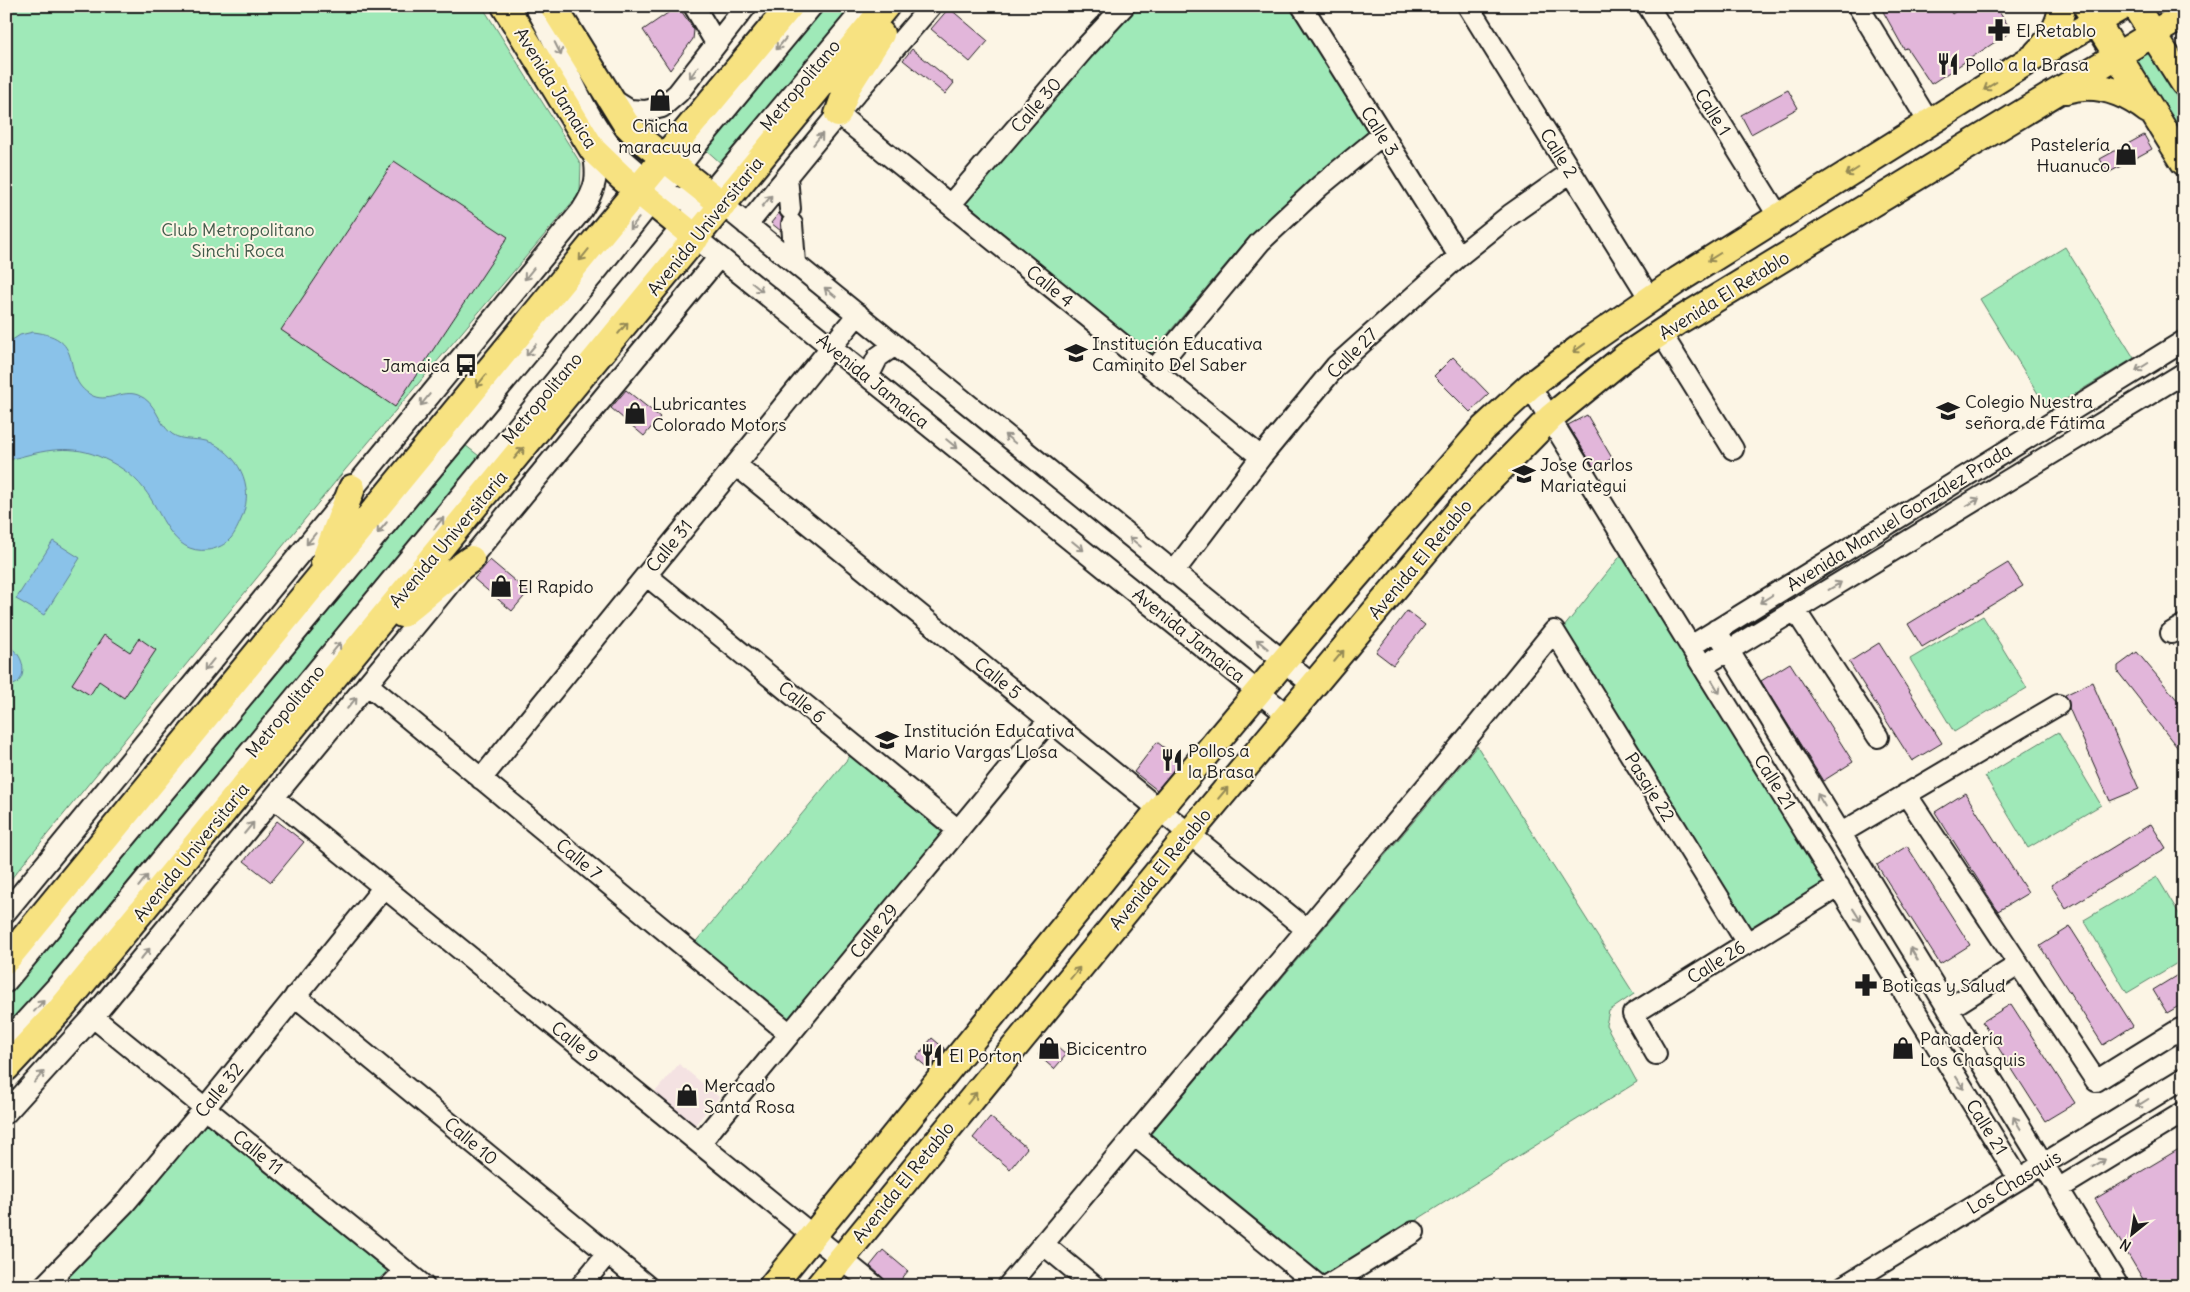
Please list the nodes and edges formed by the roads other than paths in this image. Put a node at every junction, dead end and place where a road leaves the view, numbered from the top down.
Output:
1 (505, 6) edge
2 (534, 6) edge
3 (553, 6) edge
4 (694, 6) edge
5 (746, 6) edge
6 (790, 6) edge
7 (812, 6) edge
8 (866, 6) edge
9 (886, 6) edge
10 (897, 6) edge
11 (931, 6) edge
12 (1124, 6) edge
13 (1302, 6) edge
14 (1468, 6) edge
15 (1648, 6) edge
16 (1858, 6) edge
17 (2062, 6) edge
18 (2123, 6) edge
19 (2135, 6) edge
20 (2092, 14) edge
21 (2184, 16) edge
22 (2153, 34) junction
23 (716, 42) junction
24 (2117, 55) junction
25 (2031, 59) junction
26 (2184, 83) edge
27 (2056, 93) junction
28 (609, 98) junction
29 (838, 114) junction
30 (2154, 114) junction
31 (1930, 124) junction
32 (1382, 135) junction
33 (593, 150) junction
34 (2184, 162) edge
35 (671, 164) junction
36 (1571, 172) junction
37 (787, 177) junction
38 (649, 191) junction
39 (712, 200) junction
40 (950, 205) junction
41 (1778, 217) junction
42 (747, 224) junction
43 (689, 232) junction
44 (1458, 256) junction
45 (719, 257) junction
46 (795, 264) junction
47 (1650, 299) junction
48 (858, 314) junction
49 (1661, 333) junction
50 (2184, 341) edge
51 (895, 345) junction
52 (831, 347) junction
53 (1154, 370) junction
54 (2184, 373) edge
55 (868, 377) junction
56 (1530, 386) junction
57 (1551, 417) junction
58 (1733, 449) dead end
59 (1261, 457) junction
60 (736, 465) junction
61 (352, 488) junction
62 (471, 559) junction
63 (1173, 573) junction
64 (646, 575) junction
65 (317, 582) junction
66 (1795, 610) junction
67 (1716, 630) junction
68 (361, 644) junction
69 (1691, 646) junction
70 (1730, 650) junction
71 (1284, 662) junction
72 (1703, 666) junction
73 (367, 684) junction
74 (1314, 686) junction
75 (1258, 692) junction
76 (2058, 705) dead end
77 (1287, 715) junction
78 (1049, 720) junction
79 (1878, 737) dead end
80 (481, 778) junction
81 (1906, 794) junction
82 (274, 798) junction
83 (1159, 810) junction
84 (958, 830) junction
85 (1841, 833) junction
86 (1189, 834) junction
87 (384, 886) junction
88 (1838, 886) junction
89 (6, 912) edge
90 (1306, 929) junction
91 (1747, 943) junction
92 (6, 960) edge
93 (2018, 965) junction
94 (6, 982) edge
95 (295, 996) junction
96 (1948, 1010) junction
97 (93, 1017) junction
98 (2180, 1029) dead end
99 (790, 1034) junction
100 (6, 1042) edge
101 (1656, 1054) dead end
102 (6, 1068) edge
103 (2184, 1078) edge
104 (204, 1108) junction
105 (2184, 1112) edge
106 (6, 1113) edge
107 (1134, 1135) junction
108 (700, 1143) junction
109 (2043, 1164) junction
110 (2019, 1179) junction
111 (2058, 1189) junction
112 (1414, 1232) dead end
113 (812, 1234) junction
114 (1043, 1244) junction
115 (607, 1254) junction
116 (841, 1258) junction
117 (405, 1270) junction
118 (44, 1286) edge
119 (390, 1286) edge
120 (424, 1286) edge
121 (581, 1286) edge
122 (647, 1286) edge
123 (772, 1286) edge
124 (819, 1286) edge
125 (875, 1286) edge
126 (1008, 1286) edge
127 (1094, 1286) edge
128 (1319, 1286) edge
129 (1327, 1286) edge
130 (1844, 1286) edge
131 (2118, 1286) edge

1 - 33 main road, Avenida Jamaica
2 -> 38 street
3 - 28 main road
4 - 23 street
5 - 23 street
6 - 35 main road
7 -> 35 street
8 - 39 street, Metropolitano
9 - 39 main road, Avenida Universitaria
10 - 29 main road
11 - 29 street, Avenida Universitaria
12 - 40 street, Calle 30
13 - 32 street, Calle 3
14 - 36 street, Calle 2
15 - 41 street, Calle 1
16 - 31 street
17 - 25 main road
18 - 20 main road, Avenida El Retablo
19 - 22 main road
20 - 24 main road
20 - 25 main road, Avenida El Retablo
21 - 22 main road, Avenida El Retablo
22 - 24 main road, Avenida El Retablo
22 - 26 main road
23 -> 28 street
24 - 27 main road, Avenida El Retablo
24 - 30 main road
25 -> 31 main road, Avenida El Retablo
27 - 30 main road
27 - 49 main road, Avenida El Retablo
28 - 35 main road
37 -> 29 street, Avenida Universitaria
29 - 40 street, Calle 4
30 - 34 main road
31 -> 41 main road, Avenida El Retablo
32 - 44 street, Calle 3
32 - 53 street
33 - 38 main road, Avenida Jamaica
33 -> 61 street
35 - 38 main road
35 - 39 main road
36 - 44 street, Calle 27
36 - 47 street, Calle 2
42 -> 37 street, Avenida Universitaria
37 - 46 street
38 - 39 street
38 - 43 main road, Avenida Jamaica
38 -> 65 main road
38 -> 94 street
39 - 42 street
39 - 43 main road, Avenida Universitaria
40 - 53 street, Calle 4
41 -> 47 main road, Avenida El Retablo
42 - 46 street
43 - 45 street, Avenida Jamaica
68 -> 43 main road, Avenida Universitaria
100 -> 43 street, Metropolitano
44 - 59 street, Calle 27
45 -> 52 street, Avenida Jamaica
45 - 62 street, Avenida Universitaria
48 -> 46 street
47 -> 56 main road, Avenida El Retablo
48 - 51 street
48 - 52 street, Calle 31
49 - 57 main road, Avenida El Retablo
49 - 58 street
50 -> 67 street, Avenida Manuel González Prada
51 - 55 street
63 -> 51 street
52 - 55 street, Avenida Jamaica
52 - 60 street, Calle 31
53 - 59 street, Calle 4
66 -> 54 street, Avenida Manuel González Prada
55 -> 75 street, Avenida Jamaica
56 - 57 street, Calle 21
56 - 71 main road, Avenida El Retablo
57 - 69 street, Calle 21
74 -> 57 main road, Avenida El Retablo
59 - 63 street, Calle 27
60 - 64 street, Calle 31
60 - 78 street, Calle 5
61 - 65 main road
61 -> 89 street
62 - 68 main road
62 - 73 street, Avenida Universitaria
71 -> 63 street
64 - 80 street, Calle 31
64 - 84 street, Calle 6
65 - 92 main road
66 - 70 street, Avenida Manuel González Prada
66 - 79 street
67 - 69 street, Avenida Manuel González Prada
67 - 70 street, Calle 21
68 - 102 main road, Avenida Universitaria
69 - 72 street, Calle 21
70 - 72 street, Avenida Manuel González Prada
85 -> 70 street, Calle 21
71 - 74 street
71 - 75 main road, Avenida El Retablo
72 -> 88 street, Calle 21
73 - 80 street, Calle 7
82 -> 73 street, Avenida Universitaria
74 - 77 main road, Avenida El Retablo
75 - 77 street, Avenida Jamaica
75 - 83 main road, Avenida El Retablo
76 - 81 street
86 -> 77 main road, Avenida El Retablo
78 - 83 street, Calle 5
78 - 84 street, Calle 29
80 - 99 street, Calle 7
81 - 85 street
81 - 93 street
82 - 87 street, Calle 9
97 -> 82 street, Avenida Universitaria
83 - 86 street, Calle 5
83 - 113 main road, Avenida El Retablo
84 - 99 street, Calle 29
96 -> 85 street, Calle 21
86 - 90 street, Calle 5
116 -> 86 main road, Avenida El Retablo
87 - 95 street, Calle 32
87 - 108 street, Calle 9
88 - 91 street, Calle 26
88 -> 110 street, Calle 21
90 - 91 street, Pasaje 22
90 - 107 street
91 - 101 street, Calle 26
93 - 96 street
93 - 98 street
95 - 104 street, Calle 32
95 - 115 street, Calle 10
109 -> 96 street, Calle 21
97 - 104 street, Calle 11
106 -> 97 street, Avenida Universitaria
99 - 108 street, Calle 29
103 -> 109 street, Los Chasquis
104 - 117 street, Calle 11
104 - 118 street, Calle 32
111 -> 105 street, Los Chasquis
107 - 114 street
107 - 128 street
108 - 113 street, Calle 9
109 - 110 street, Los Chasquis
109 - 111 street, Calle 21
110 - 130 street, Los Chasquis
111 - 131 street, Calle 21
112 - 129 street
113 - 116 street, Calle 9
113 - 123 main road, Avenida El Retablo
114 - 126 street
114 - 127 street
115 - 121 street
115 - 122 street, Calle 10
116 - 124 main road, Avenida El Retablo
116 - 125 street, Calle 9
117 - 119 street
117 - 120 street, Calle 11

